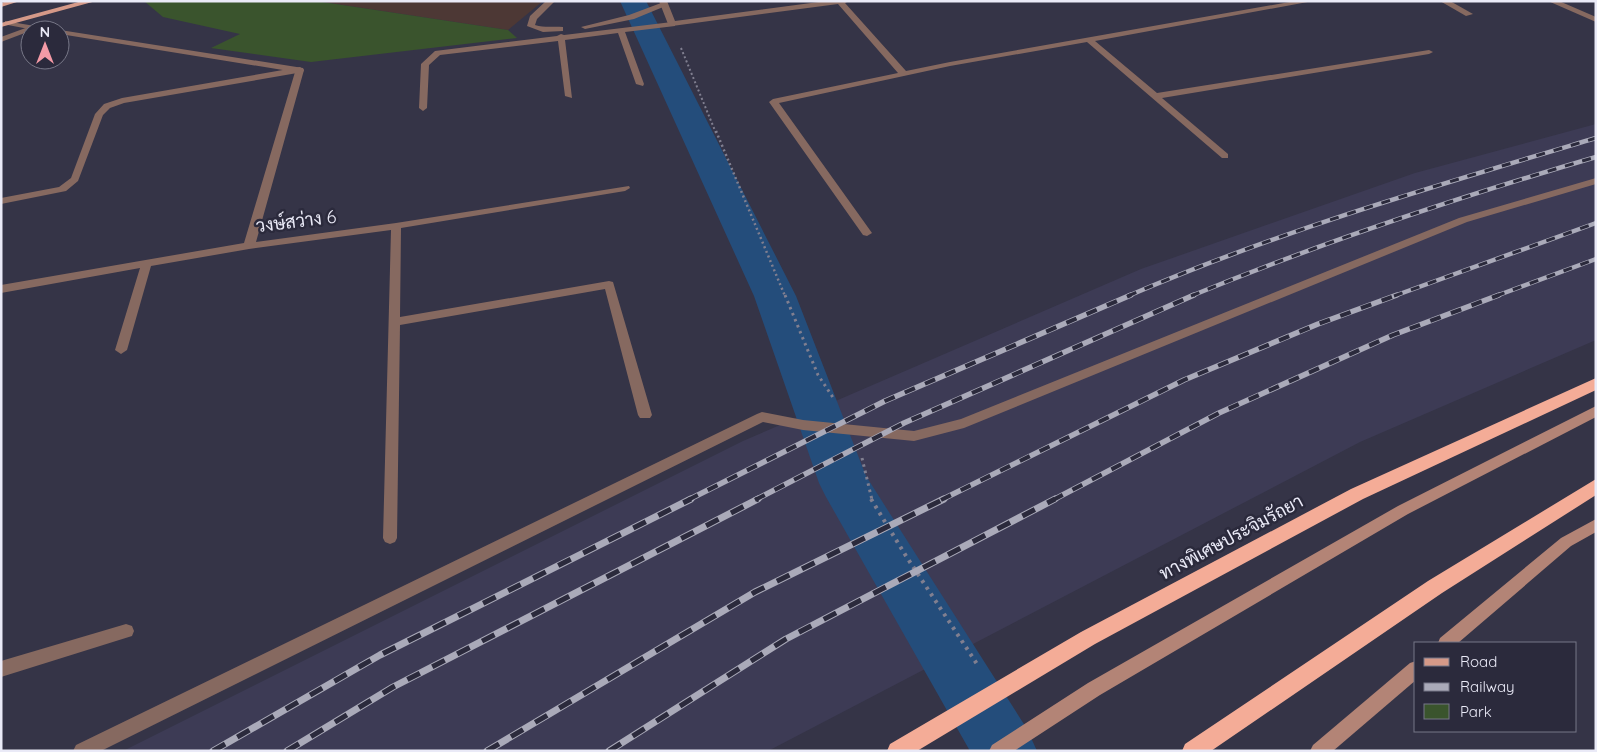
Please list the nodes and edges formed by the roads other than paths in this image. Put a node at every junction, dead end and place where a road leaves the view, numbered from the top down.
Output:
1 (16, 1) edge
2 (92, 1) edge
3 (551, 1) edge
4 (1309, 1) edge
5 (1444, 1) edge
6 (1552, 1) edge
7 (843, 2) edge
8 (664, 3) edge
9 (1, 5) edge
10 (1469, 14) dead end
11 (1596, 20) edge
12 (4, 24) edge
13 (672, 24) junction
14 (20, 26) edge
15 (621, 32) junction
16 (20, 33) edge
17 (70, 34) edge
18 (561, 36) junction
19 (1, 40) edge
20 (1089, 40) junction
21 (1428, 52) dead end
22 (300, 70) junction
23 (905, 75) junction
24 (640, 84) dead end
25 (569, 96) dead end
26 (1154, 96) junction
27 (423, 108) dead end
28 (1225, 156) dead end
29 (1596, 181) edge
30 (625, 188) dead end
31 (1, 201) edge
32 (396, 226) junction
33 (867, 233) dead end
34 (249, 246) junction
35 (147, 264) junction
36 (1, 289) edge
37 (394, 322) junction
38 (121, 350) dead end
39 (1596, 383) edge
40 (1596, 411) edge
41 (645, 415) dead end
42 (1596, 486) edge
43 (1596, 525) edge
44 (390, 538) dead end
45 (126, 631) dead end
46 (1447, 642) edge
47 (1, 669) edge
48 (1414, 671) edge
49 (82, 751) edge
50 (897, 751) edge
51 (998, 751) edge
52 (1192, 751) edge
53 (1319, 751) edge

1 - 9 main road
2 - 12 main road
3 - 8 street
4 - 20 street
5 - 10 street
6 - 11 street
7 - 13 street
7 - 23 street
8 - 13 street
12 - 14 street
13 - 15 street
15 - 18 street
15 - 24 street
16 - 19 street
17 - 22 street
18 - 25 street
18 - 27 street
20 - 23 street
20 - 26 street
21 - 26 street
22 - 31 street
22 - 34 street, วงษ์สว่าง 6
23 - 33 street
26 - 28 street
29 - 49 street
30 - 32 street, วงษ์สว่าง 6
32 - 34 street, วงษ์สว่าง 6
32 - 37 street
34 - 35 street
35 - 36 street
35 - 38 street
37 - 41 street
37 - 44 street
39 - 50 highway, ทางพิเศษประจิมรัถยา
40 - 51 main road
42 - 52 highway
43 - 46 main road
45 - 47 street
48 - 53 main road

